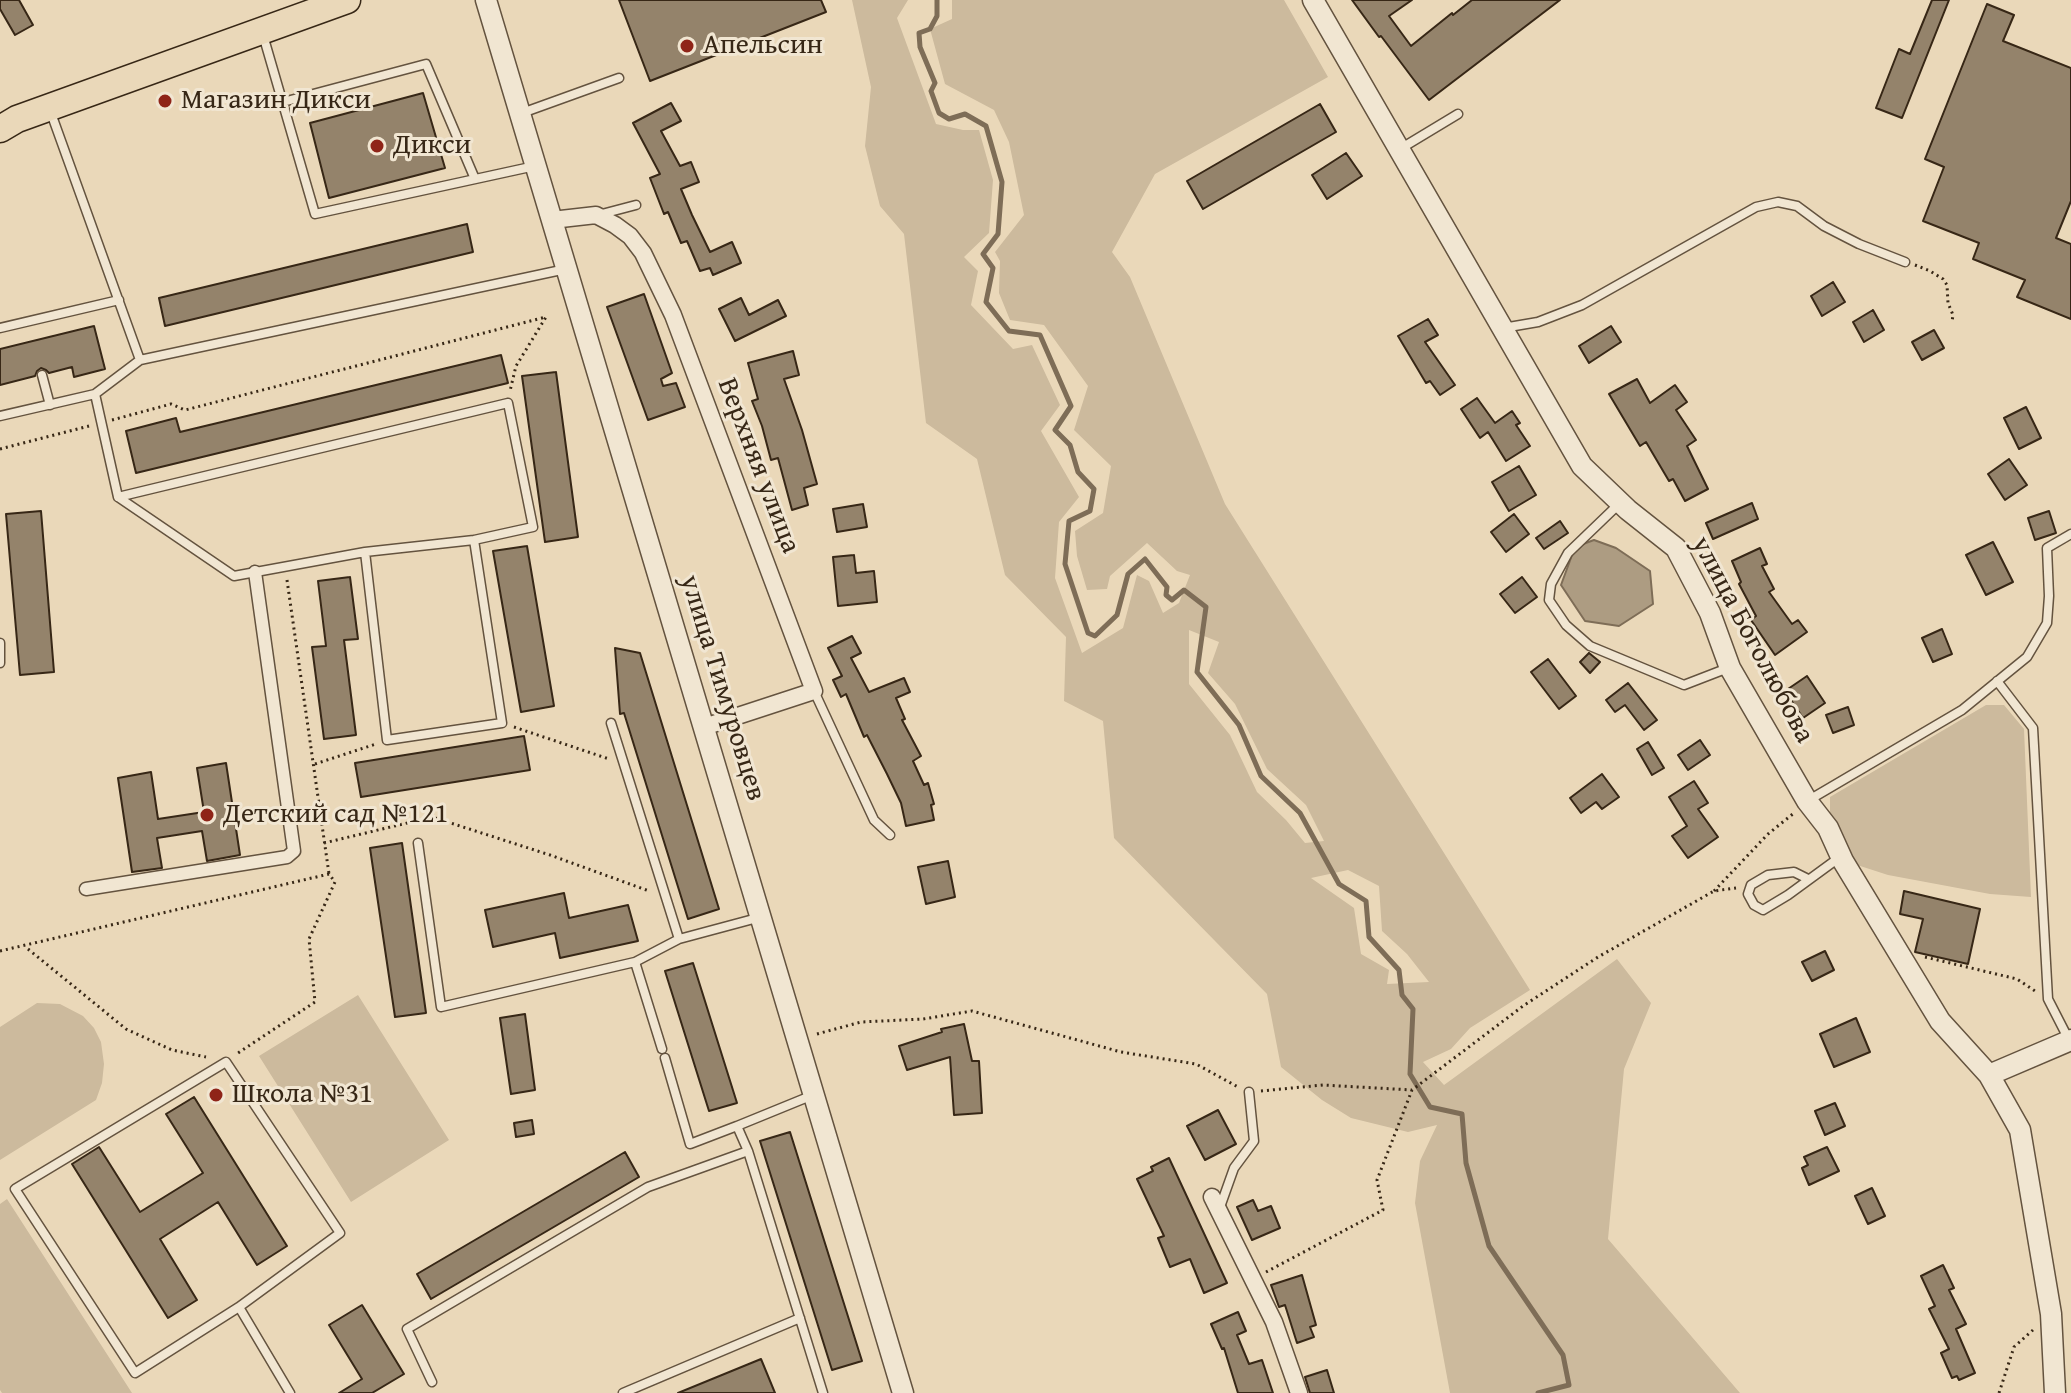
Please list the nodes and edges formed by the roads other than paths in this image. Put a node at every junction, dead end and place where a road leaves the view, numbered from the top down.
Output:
1 (347, 0) edge
2 (486, 0) edge
3 (1313, 0) edge
4 (262, 31) junction
5 (619, 78) dead end
6 (283, 102) junction
7 (49, 108) junction
8 (520, 114) junction
9 (1458, 114) dead end
10 (6, 123) edge
11 (1399, 149) junction
12 (536, 166) junction
13 (475, 179) junction
14 (636, 205) dead end
15 (596, 215) junction
16 (552, 220) junction
17 (1905, 262) road end
18 (567, 269) junction
19 (119, 300) junction
20 (0, 328) edge
21 (1503, 328) junction
22 (140, 360) junction
23 (42, 375) dead end
24 (95, 394) junction
25 (50, 405) junction
26 (0, 416) edge
27 (118, 497) junction
28 (1620, 503) junction
29 (2071, 534) edge
30 (474, 540) junction
31 (365, 552) junction
32 (255, 572) junction
33 (0, 643) edge
34 (0, 663) edge
35 (1730, 668) junction
36 (1997, 681) junction
37 (814, 691) junction
38 (611, 723) dead end
39 (704, 727) junction
40 (1807, 801) junction
41 (890, 835) dead end
42 (418, 843) dead end
43 (1841, 856) junction
44 (1808, 879) junction
45 (86, 889) dead end
46 (761, 917) junction
47 (679, 939) junction
48 (635, 962) junction
49 (2070, 1040) edge
50 (1989, 1075) junction
51 (1249, 1092) road end
52 (814, 1095) junction
53 (737, 1126) junction
54 (748, 1151) junction
55 (1216, 1204) joint
56 (239, 1307) junction
57 (800, 1318) junction
58 (432, 1382) dead end
59 (290, 1393) edge
60 (623, 1393) edge
61 (823, 1393) edge
62 (903, 1393) edge
63 (1299, 1393) edge
64 (2055, 1393) edge

1 - 4 main road
2 - 8 street, улица Тимуровцев
3 - 11 street, улица Боголюбова
4 - 6 lane
4 - 7 main road
5 - 8 lane
6 - 13 lane
6 - 13 lane
7 - 10 main road
7 - 19 lane
8 - 12 street, улица Тимуровцев
9 - 11 lane
11 - 21 street, улица Боголюбова
12 - 13 lane
12 - 16 street, улица Тимуровцев
14 - 15 lane
15 - 16 street
15 - 37 street, Верхняя улица
16 - 18 street, улица Тимуровцев
17 - 21 lane
18 - 22 lane
18 - 39 street, улица Тимуровцев
19 - 20 lane
19 - 22 lane
21 - 28 street, улица Боголюбова
22 - 24 lane
23 - 25 lane
24 - 25 lane
24 - 27 lane
25 - 26 lane
27 - 30 lane
27 - 32 lane
28 - 35 street, улица Боголюбова
28 - 35 lane
29 - 36 lane
30 - 31 lane
30 - 31 lane
31 - 32 lane
32 - 45 street
33 - 34 lane
35 - 40 street, улица Боголюбова
36 - 40 lane
36 - 49 lane
37 - 39 street
37 - 41 lane
38 - 47 lane
39 - 46 street, улица Тимуровцев
40 - 43 street, улица Боголюбова
42 - 48 lane
43 - 44 lane
43 - 50 street, улица Боголюбова
44 - 44 lane
46 - 47 lane
46 - 52 street, улица Тимуровцев
47 - 48 lane
48 - 53 lane
49 - 50 street
50 - 64 street, улица Боголюбова
51 - 55 lane
52 - 53 lane
52 - 62 street, улица Тимуровцев
53 - 54 lane
54 - 57 lane
54 - 58 lane
55 - 63 street
56 - 56 lane
56 - 59 lane
57 - 60 lane
57 - 61 lane

